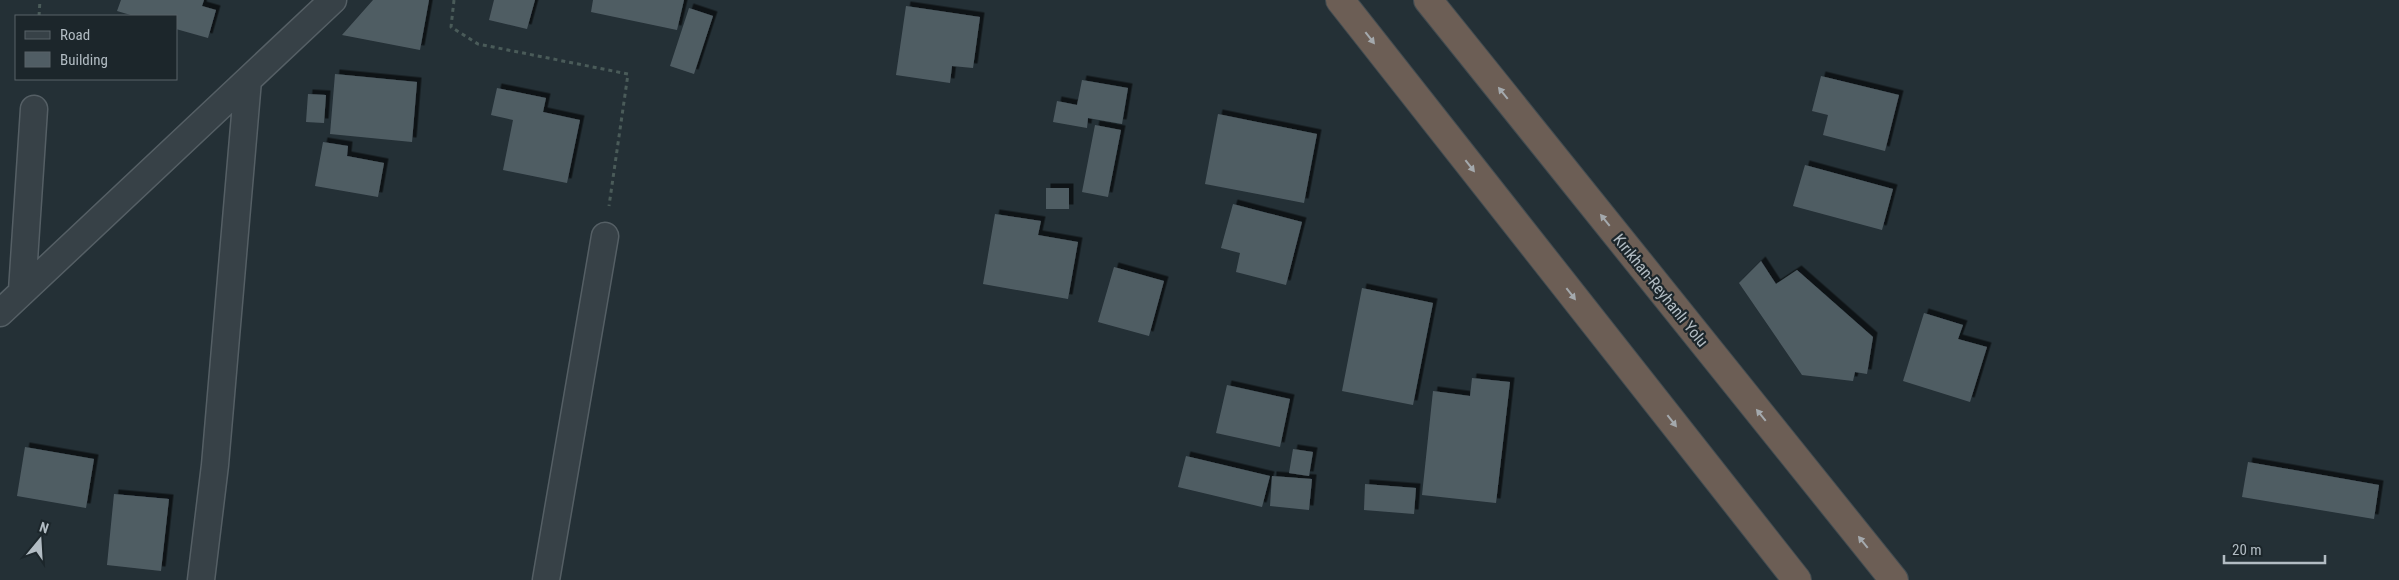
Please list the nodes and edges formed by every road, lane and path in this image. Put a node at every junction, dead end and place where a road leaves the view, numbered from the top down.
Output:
1 (40, 0) edge
2 (333, 0) edge
3 (454, 0) edge
4 (1340, 0) edge
5 (1428, 0) edge
6 (39, 15) edge
7 (248, 80) junction
8 (34, 109) dead end
9 (605, 236) joint
10 (22, 291) junction
11 (0, 313) edge
12 (201, 580) edge
13 (546, 580) edge
14 (1796, 580) edge
15 (1894, 580) edge

1 - 6 path
2 - 7 street
3 - 9 path
4 -> 14 highway
15 -> 5 highway, Kırıkhan-Reyhanlı Yolu
7 - 10 street
7 - 12 street
8 - 10 street
9 - 13 street
10 - 11 street

